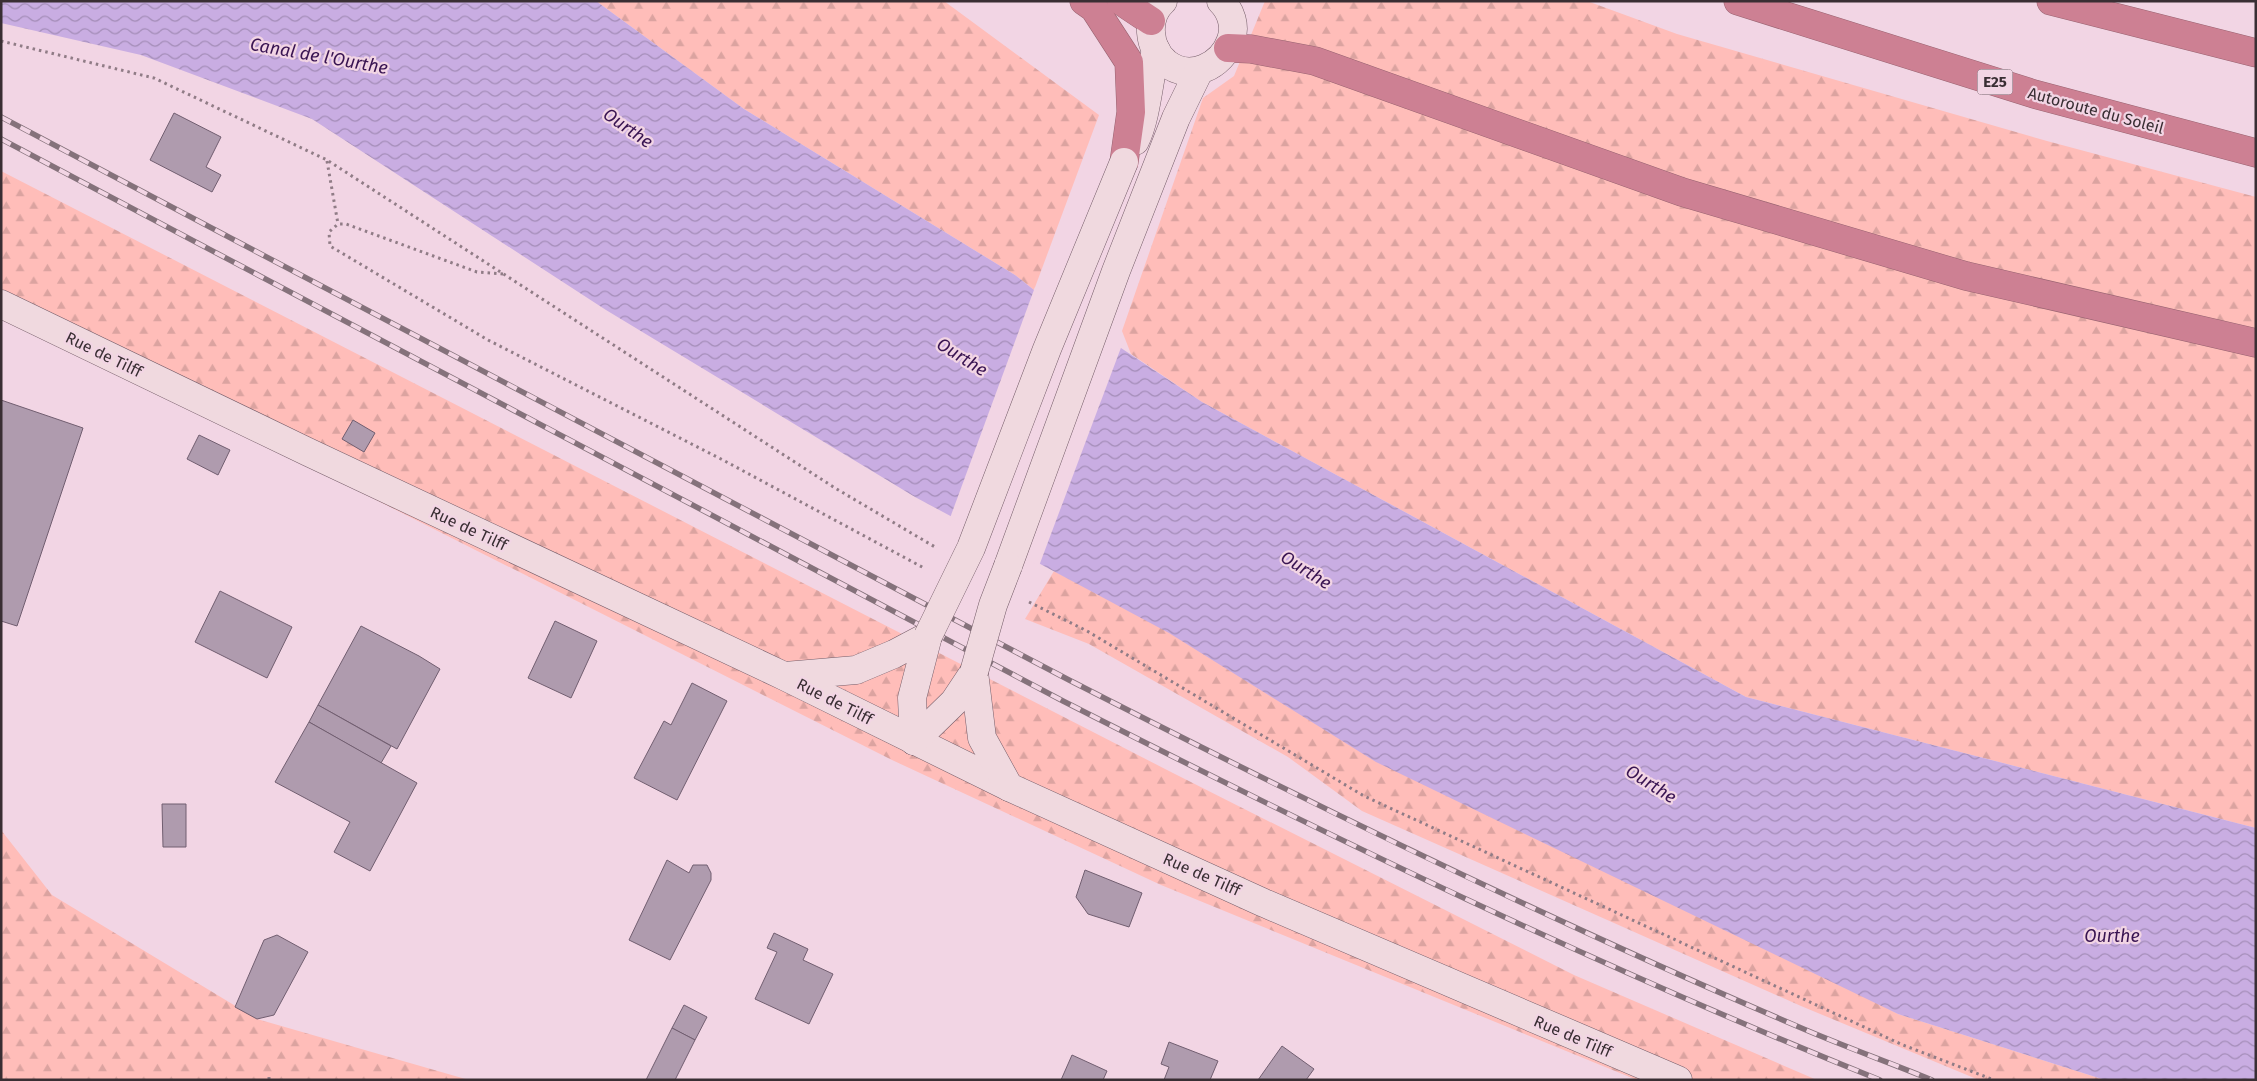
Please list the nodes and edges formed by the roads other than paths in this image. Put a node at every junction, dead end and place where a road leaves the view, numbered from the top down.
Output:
1 (1084, 1) edge
2 (1122, 1) edge
3 (1221, 1) edge
4 (1738, 1) edge
5 (2051, 1) edge
6 (1157, 11) edge
7 (1228, 48) junction
8 (1156, 50) junction
9 (2256, 53) edge
10 (1199, 71) junction
11 (2256, 153) edge
12 (1124, 162) junction
13 (1, 304) edge
14 (2256, 343) edge
15 (928, 636) junction
16 (974, 672) junction
17 (784, 676) junction
18 (914, 741) junction
19 (1009, 787) junction
20 (1678, 1080) edge

1 - 12 highway
2 - 6 highway
3 - 7 main road
4 - 11 highway, Autoroute du Soleil / E25
5 - 9 highway
6 - 8 main road
7 - 10 main road
7 - 14 highway
8 - 10 main road
8 - 12 main road
10 - 16 main road, bridge
12 - 15 main road, bridge
13 - 17 main road, Rue de Tilff
15 - 17 main road
15 - 18 main road
16 - 18 main road
16 - 19 main road
17 - 18 main road, Rue de Tilff
18 - 19 main road, Rue de Tilff
19 - 20 main road, Rue de Tilff

